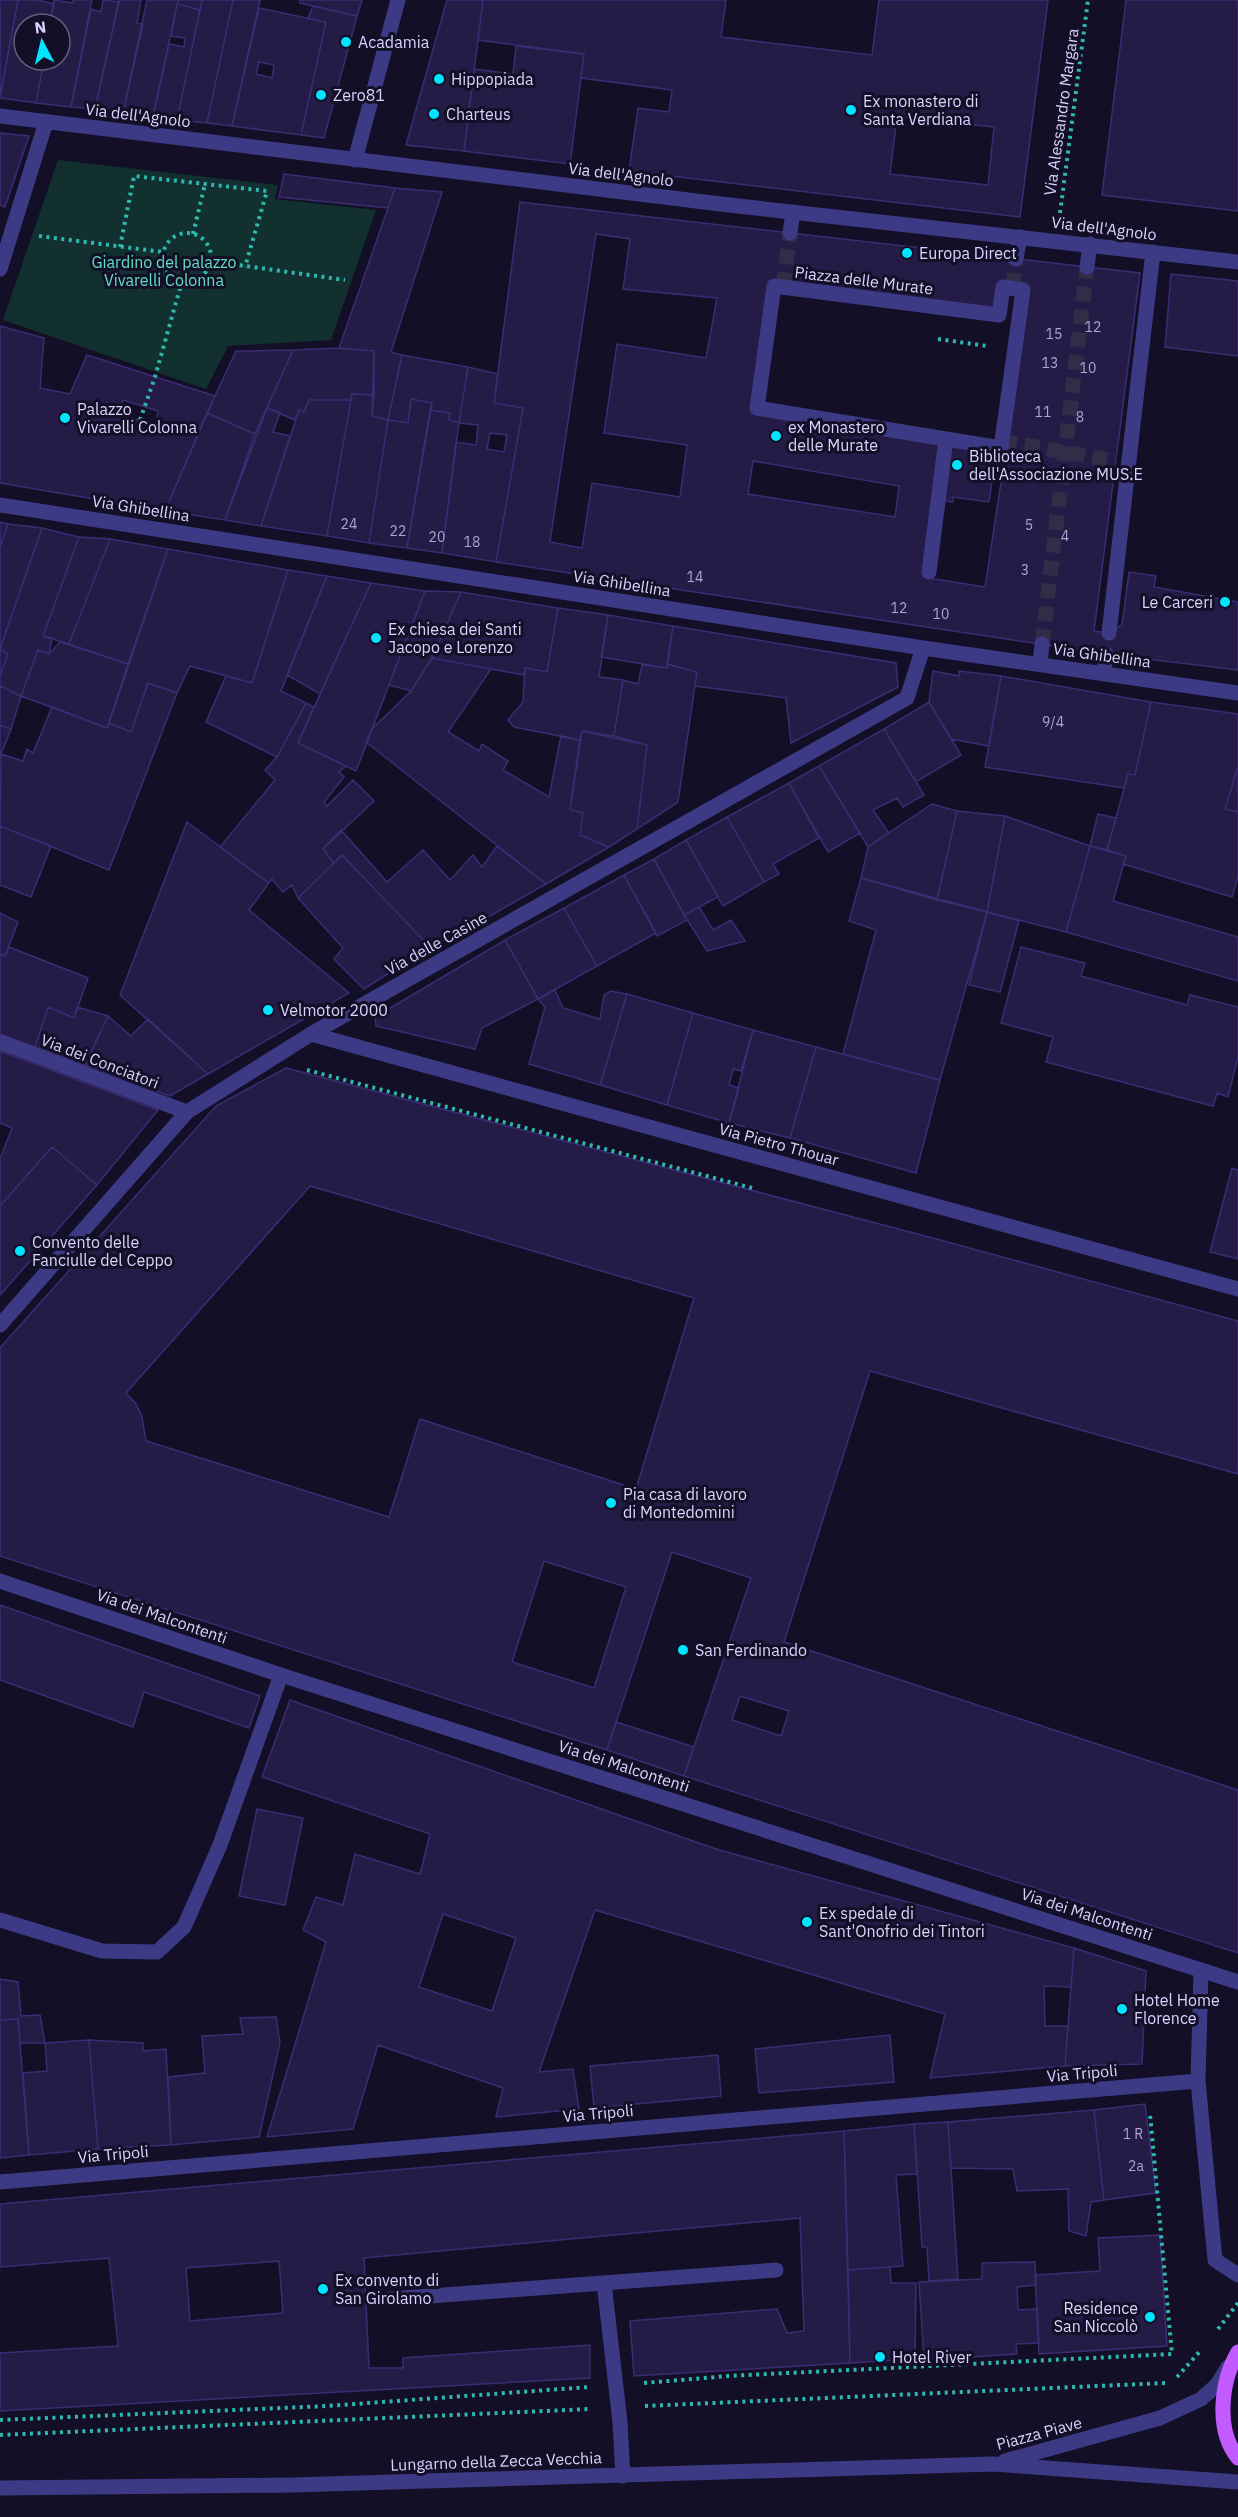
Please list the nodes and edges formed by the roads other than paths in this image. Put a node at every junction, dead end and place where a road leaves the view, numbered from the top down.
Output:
1 (398, 0) edge
2 (0, 116) edge
3 (46, 122) junction
4 (355, 160) junction
5 (793, 212) junction
6 (790, 233) tunnel mouth
7 (1020, 237) junction
8 (1090, 244) junction
9 (1153, 252) junction
10 (1016, 259) tunnel mouth
11 (1238, 262) edge
12 (1087, 267) tunnel mouth
13 (0, 269) edge
14 (946, 439) junction
15 (0, 505) edge
16 (929, 572) dead end
17 (1109, 633) dead end
18 (1042, 644) tunnel mouth
19 (923, 648) junction
20 (1106, 654) dead end
21 (1040, 664) junction
22 (1104, 674) junction
23 (1238, 693) edge
24 (311, 1035) junction
25 (0, 1042) edge
26 (187, 1112) junction
27 (1238, 1289) edge
28 (0, 1324) edge
29 (0, 1581) edge
30 (281, 1675) junction
31 (0, 1920) edge
32 (1201, 1970) junction
33 (1238, 1982) edge
34 (1198, 2081) junction
35 (0, 2182) edge
36 (777, 2270) dead end
37 (1238, 2275) edge
38 (603, 2283) junction
39 (390, 2299) dead end
40 (1236, 2354) edge
41 (1238, 2458) edge
42 (993, 2464) junction
43 (623, 2476) junction
44 (1238, 2482) edge
45 (0, 2488) edge

1 - 4 street
2 - 3 street, Via dell'Agnolo
3 - 4 street, Via dell'Agnolo
3 - 13 street
4 - 5 street, Via dell'Agnolo
5 - 6 street
5 - 7 street, Via dell'Agnolo
7 - 8 street, Via dell'Agnolo
7 - 10 street
8 - 9 street, Via dell'Agnolo
8 - 12 street
9 - 11 street, Via dell'Agnolo
9 - 17 street
14 - 14 street, Piazza delle Murate
14 - 16 street
15 - 19 street, Via Ghibellina
18 - 21 street
19 - 21 street, Via Ghibellina
19 - 24 street, Via delle Casine
20 - 22 street
21 - 22 street, Via Ghibellina
22 - 23 street, Via Ghibellina
24 - 26 street, Via delle Casine
24 - 27 street, Via Pietro Thouar
25 - 26 street, Via dei Conciatori
26 - 28 street, Via delle Casine
29 - 30 street, Via dei Malcontenti
30 - 31 street
30 - 32 street, Via dei Malcontenti
32 - 33 street, Via dei Malcontenti
32 - 34 street
34 - 35 street, Via Tripoli
34 - 37 street
36 - 38 street
38 - 39 street
38 - 43 street
40 - 41 main road, Piazza Piave
40 - 42 street, Piazza Piave
42 - 43 street, Lungarno della Zecca Vecchia
42 - 44 street, Piazza Piave
43 - 45 street, Lungarno della Zecca Vecchia

